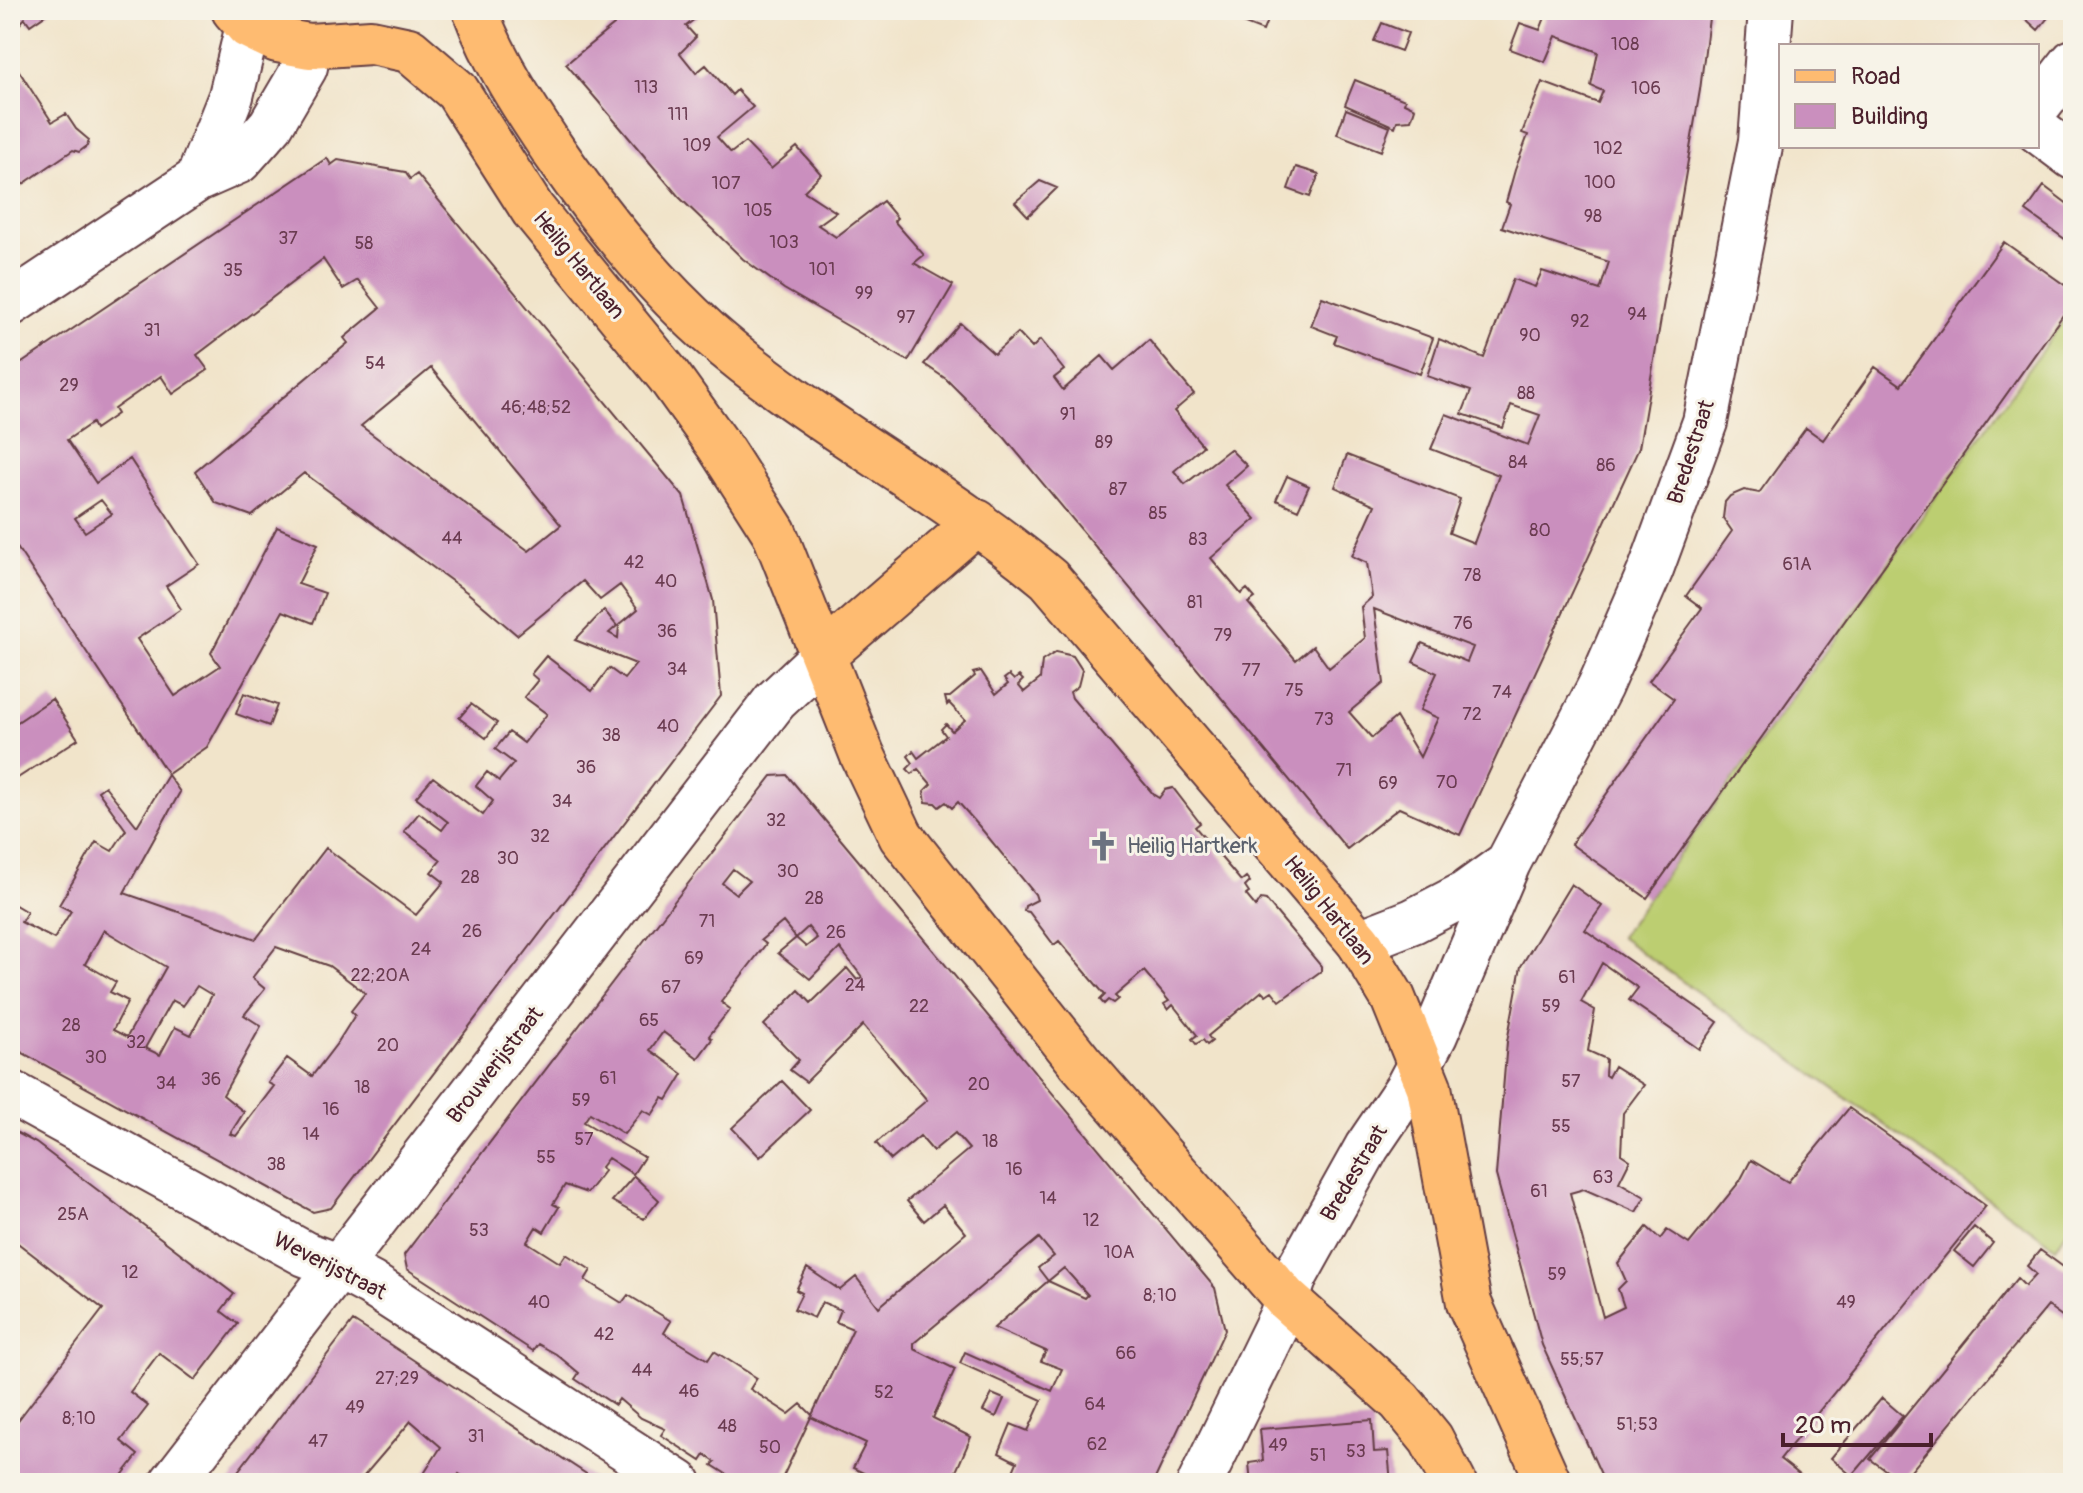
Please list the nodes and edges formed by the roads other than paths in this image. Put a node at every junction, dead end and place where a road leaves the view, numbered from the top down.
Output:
1 (475, 10) edge
2 (1771, 10) edge
3 (241, 18) edge
4 (309, 46) junction
5 (2073, 62) edge
6 (2039, 105) edge
7 (2039, 132) edge
8 (1771, 140) edge
9 (2073, 157) edge
10 (198, 179) junction
11 (10, 304) edge
12 (977, 522) junction
13 (825, 654) junction
14 (1508, 863) junction
15 (1359, 942) junction
16 (1420, 1064) junction
17 (10, 1092) edge
18 (339, 1267) junction
19 (1286, 1299) junction
20 (172, 1483) edge
21 (679, 1483) edge
22 (1200, 1483) edge
23 (1454, 1483) edge
24 (1549, 1483) edge

1 - 12 main road, Heilig Hartlaan
2 - 8 street, Bredestraat
3 - 4 main road, Heilig Hartlaan
3 - 10 street
4 - 10 street
4 - 13 main road, Heilig Hartlaan
5 - 6 street
7 - 9 street
8 - 14 street, Bredestraat
10 - 11 street
12 - 13 main road
12 - 15 main road, Heilig Hartlaan
13 - 18 street, Brouwerijstraat
13 - 19 main road, Heilig Hartlaan
14 - 15 street, Bredestraat
14 - 16 street, Bredestraat
15 - 16 main road, Heilig Hartlaan
16 - 19 street, Bredestraat
16 - 24 main road, Heilig Hartlaan
17 - 18 street, Weverijstraat
18 - 20 street, Brouwerijstraat
18 - 21 street, Weverijstraat
19 - 22 street, Bredestraat
19 - 23 main road, Heilig Hartlaan

